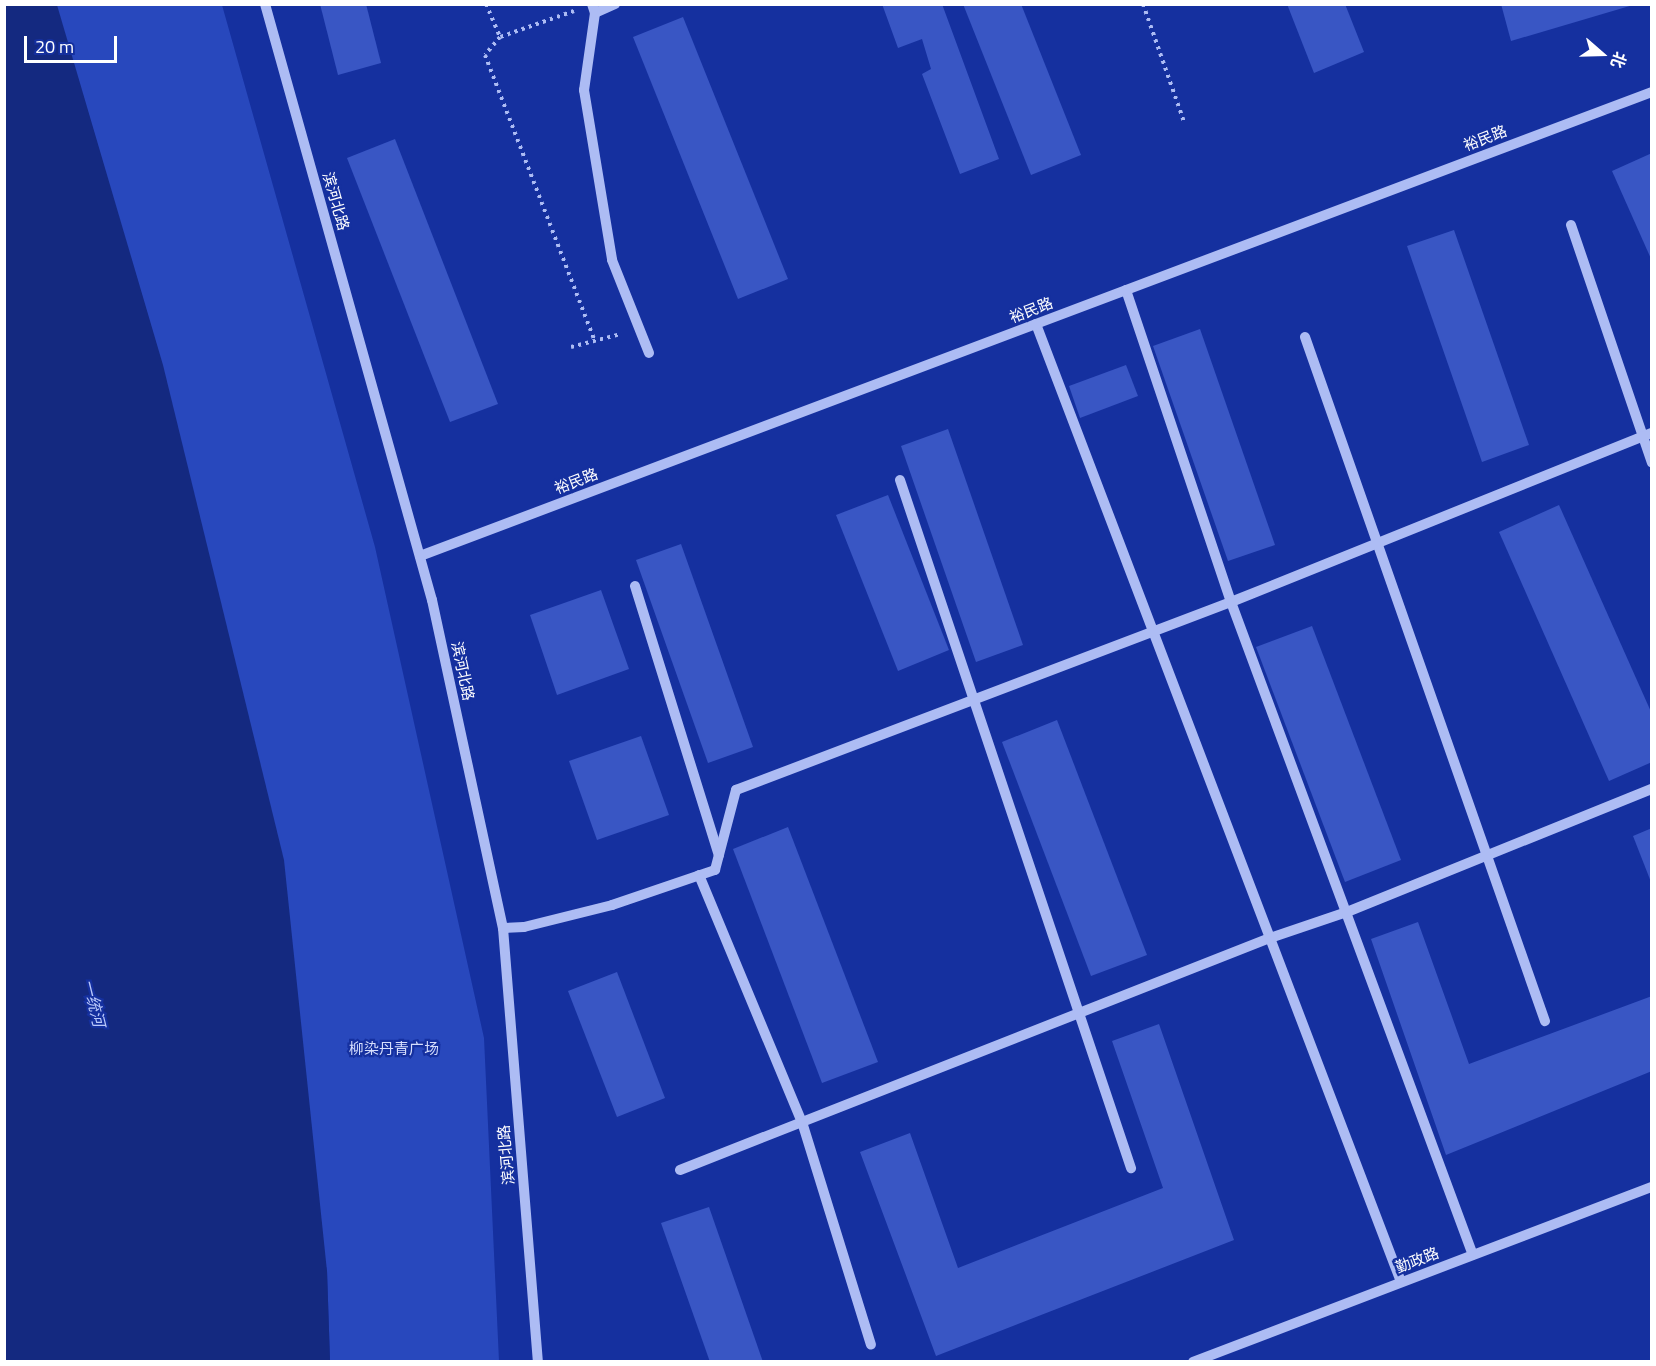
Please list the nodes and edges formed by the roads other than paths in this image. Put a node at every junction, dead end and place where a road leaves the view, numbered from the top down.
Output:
1 (266, 4) edge
2 (615, 4) edge
3 (590, 9) edge
4 (1652, 92) edge
5 (1570, 225) dead end
6 (1126, 290) junction
7 (1036, 324) junction
8 (1305, 337) dead end
9 (649, 352) dead end
10 (1646, 434) edge
11 (1652, 463) edge
12 (900, 480) dead end
13 (1376, 543) junction
14 (420, 556) junction
15 (635, 586) dead end
16 (1231, 602) junction
17 (1152, 630) junction
18 (973, 699) junction
19 (1652, 789) edge
20 (719, 856) junction
21 (1485, 856) junction
22 (699, 875) junction
23 (1347, 912) junction
24 (502, 928) junction
25 (1270, 938) junction
26 (1078, 1012) junction
27 (1545, 1021) dead end
28 (802, 1122) junction
29 (1131, 1168) dead end
30 (680, 1170) dead end
31 (1652, 1187) edge
32 (1473, 1255) junction
33 (1401, 1282) junction
34 (871, 1345) dead end
35 (538, 1362) edge
36 (1193, 1362) edge

1 - 14 street, 滨河北路
2 - 3 street
3 - 9 street
4 - 6 street, 裕民路
5 - 10 street
6 - 7 street, 裕民路
6 - 16 street
7 - 14 street, 裕民路
7 - 17 street
8 - 13 street
10 - 11 street
10 - 13 street
12 - 18 street
13 - 16 street
13 - 21 street
14 - 24 street, 滨河北路
15 - 20 street
16 - 17 street
16 - 23 street
17 - 18 street
17 - 25 street
18 - 20 street
18 - 26 street
19 - 21 street
20 - 22 street
21 - 23 street
21 - 27 street
22 - 24 street
22 - 28 street
23 - 25 street
23 - 32 street
24 - 35 street, 滨河北路
25 - 26 street
25 - 33 street
26 - 28 street
26 - 29 street
28 - 30 street
28 - 34 street
31 - 32 street, 勤政路
32 - 33 street, 勤政路
33 - 36 street, 勤政路

